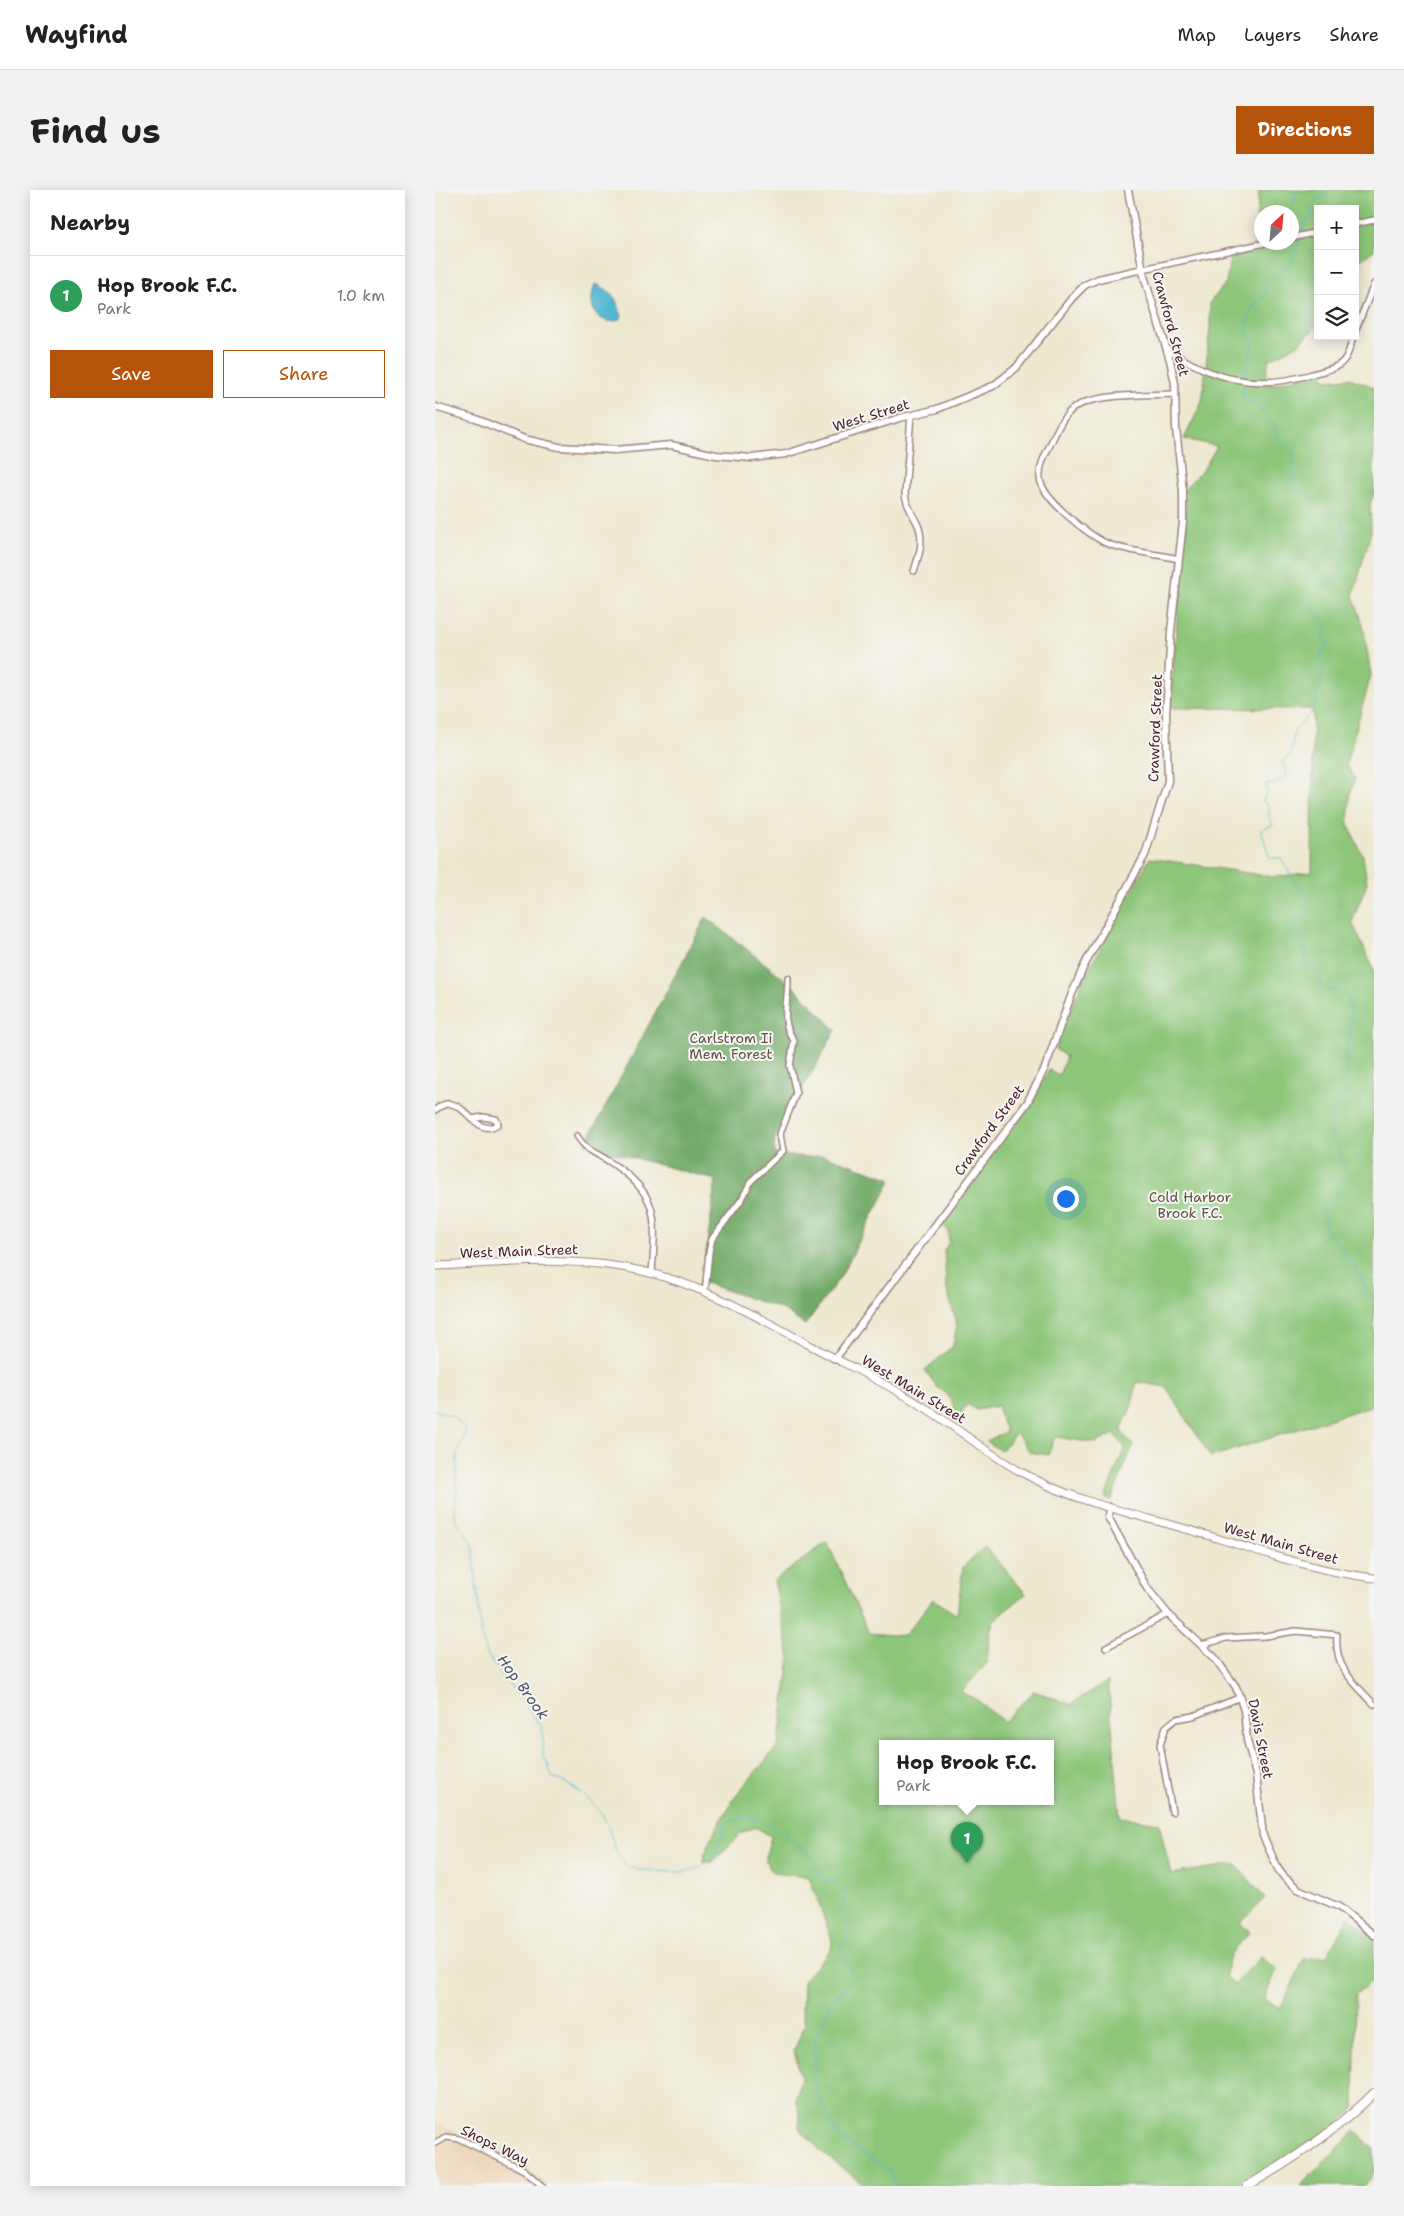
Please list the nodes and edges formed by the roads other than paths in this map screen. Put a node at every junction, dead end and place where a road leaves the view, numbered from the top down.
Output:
1 (1128, 190) edge
2 (1374, 220) edge
3 (1359, 223) edge
4 (1314, 233) edge
5 (1299, 236) edge
6 (1254, 245) edge
7 (1143, 269) junction
8 (1374, 284) edge
9 (1359, 322) edge
10 (1352, 340) edge
11 (1167, 349) junction
12 (1175, 394) junction
13 (435, 407) edge
14 (911, 415) junction
15 (1179, 559) junction
16 (914, 571) dead end
17 (788, 978) dead end
18 (435, 1110) edge
19 (472, 1119) dead end
20 (577, 1136) dead end
21 (435, 1266) edge
22 (652, 1274) junction
23 (705, 1292) junction
24 (835, 1359) junction
25 (1109, 1507) junction
26 (1374, 1578) edge
27 (1168, 1614) junction
28 (1202, 1645) junction
29 (1106, 1646) dead end
30 (1241, 1697) junction
31 (1374, 1704) edge
32 (1171, 1812) dead end
33 (1374, 1935) edge
34 (1374, 2093) edge
35 (435, 2143) edge
36 (542, 2186) edge
37 (1247, 2186) edge

1 - 7 street, Crawford Street
2 - 3 street
4 - 5 street
6 - 7 street, West Street
7 - 11 street, Crawford Street
7 - 14 street, West Street
8 - 9 street
10 - 11 street
11 - 12 street, Crawford Street
12 - 15 street, Crawford Street
12 - 15 street
13 - 14 street, West Street
14 - 16 street
15 - 24 street, Crawford Street
17 - 23 street
18 - 19 street
20 - 22 street
21 - 22 main road, West Main Street
22 - 23 main road, West Main Street
23 - 24 main road, West Main Street
24 - 25 main road, West Main Street
25 - 26 main road, West Main Street
25 - 27 street, Davis Street
27 - 28 street, Davis Street
27 - 29 street
28 - 30 street, Davis Street
28 - 31 street
30 - 32 street
30 - 33 street, Davis Street
34 - 37 main road
35 - 36 street, Shops Way

